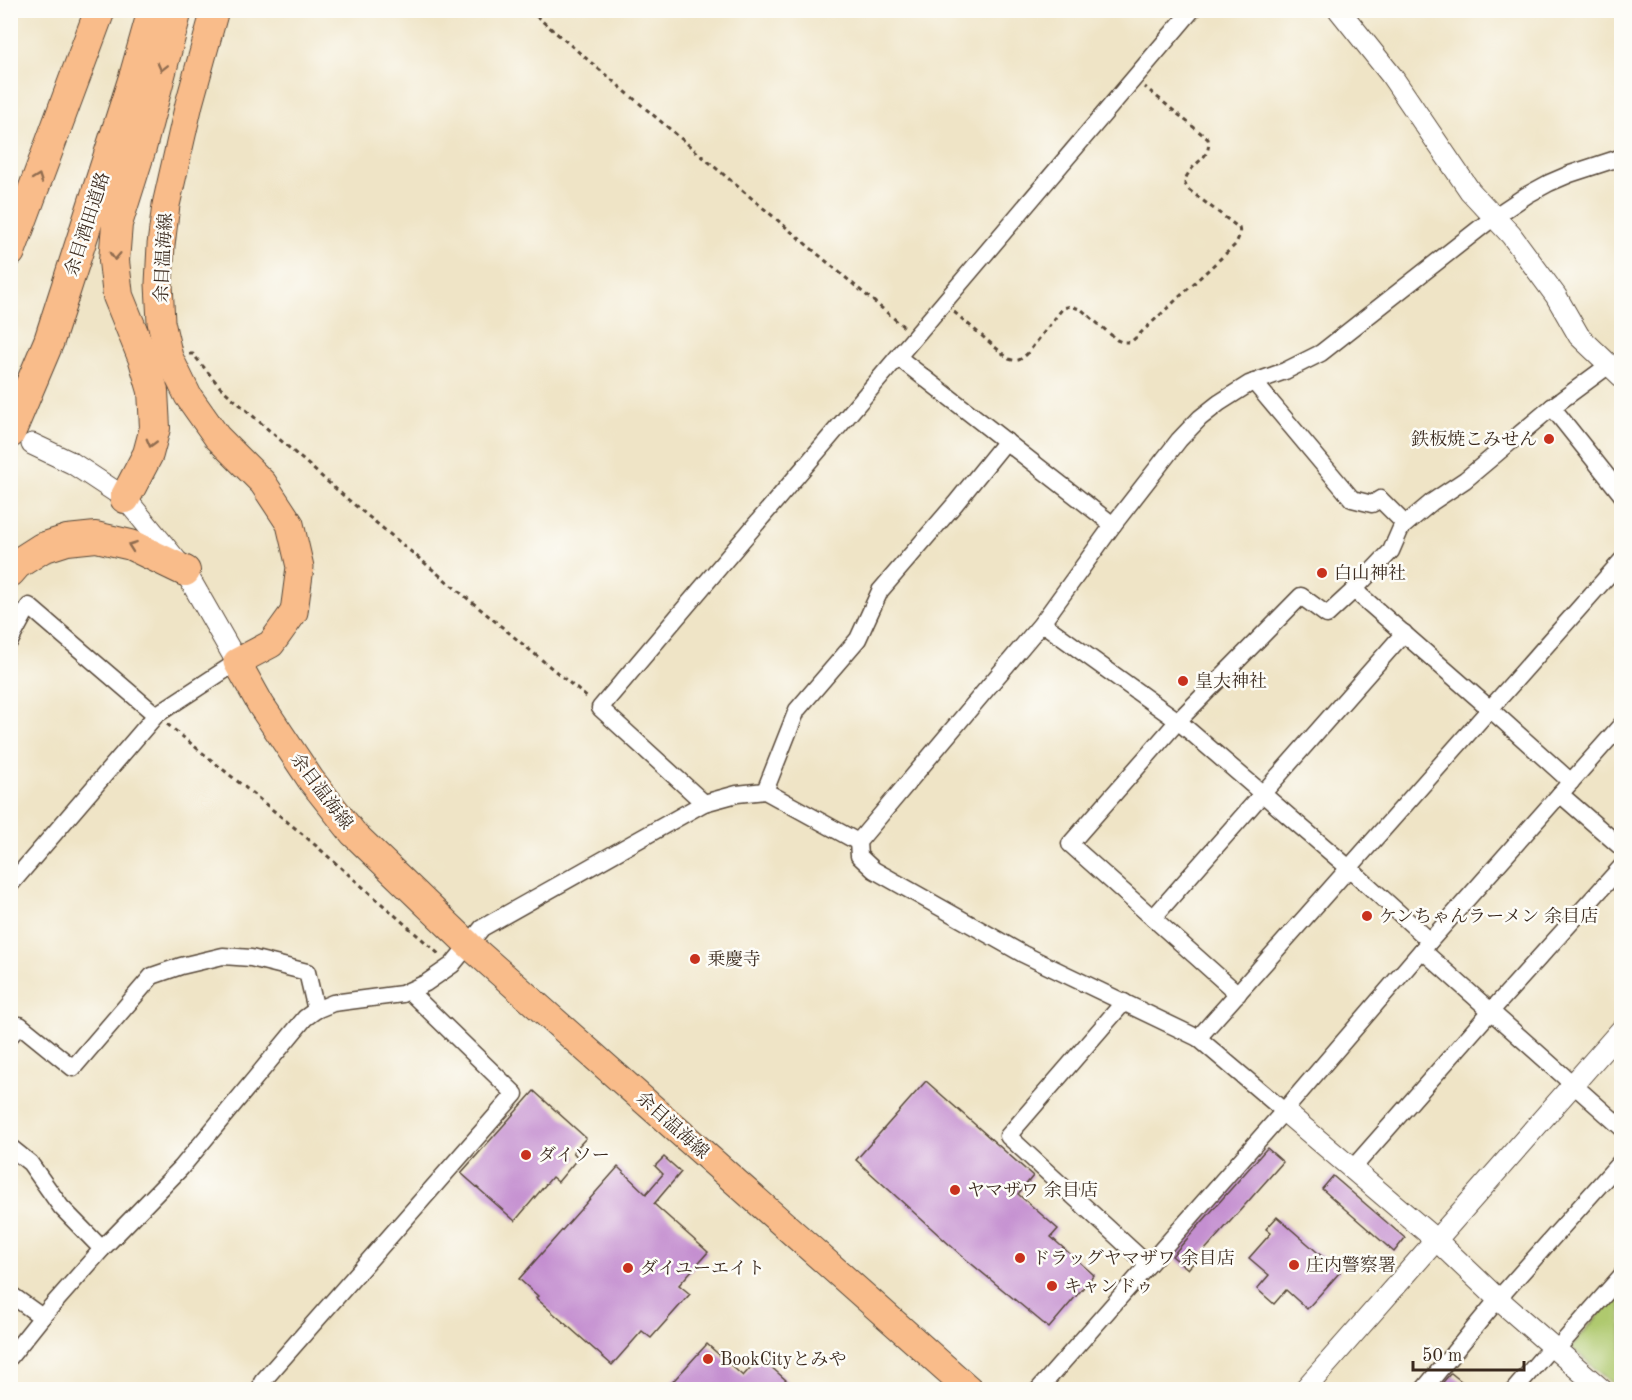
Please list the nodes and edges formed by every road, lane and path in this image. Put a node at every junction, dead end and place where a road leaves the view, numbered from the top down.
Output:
1 (100, 10) edge
2 (137, 10) edge
3 (153, 10) edge
4 (177, 10) edge
5 (215, 10) edge
6 (529, 10) edge
7 (1192, 10) edge
8 (1339, 10) edge
9 (1135, 78) junction
10 (1622, 157) edge
11 (1494, 216) junction
12 (10, 252) edge
13 (950, 309) dead end
14 (915, 337) junction
15 (170, 357) junction
16 (899, 357) junction
17 (1615, 371) edge
18 (1254, 382) junction
19 (10, 390) edge
20 (1552, 407) junction
21 (21, 438) edge
22 (1006, 441) junction
23 (1622, 495) edge
24 (125, 498) junction
25 (1405, 524) junction
26 (1113, 525) junction
27 (1622, 560) edge
28 (185, 571) junction
29 (10, 572) edge
30 (1354, 590) junction
31 (1042, 622) junction
32 (1404, 633) junction
33 (10, 641) edge
34 (237, 662) junction
35 (600, 708) junction
36 (1490, 708) junction
37 (156, 715) junction
38 (1178, 721) junction
39 (1622, 724) edge
40 (1565, 788) junction
41 (765, 792) junction
42 (1263, 794) junction
43 (704, 804) junction
44 (858, 842) junction
45 (1622, 848) edge
46 (1622, 866) edge
47 (1350, 869) junction
48 (10, 885) edge
49 (1153, 918) junction
50 (469, 945) junction
51 (1426, 946) junction
52 (452, 965) junction
53 (409, 991) junction
54 (1238, 994) junction
55 (1124, 1002) junction
56 (316, 1010) junction
57 (1491, 1011) junction
58 (1622, 1029) edge
59 (10, 1036) edge
60 (1198, 1038) junction
61 (1573, 1084) junction
62 (1284, 1111) junction
63 (1622, 1128) edge
64 (10, 1147) edge
65 (1622, 1160) edge
66 (1352, 1169) junction
67 (1436, 1240) junction
68 (102, 1249) junction
69 (1148, 1265) junction
70 (1622, 1275) edge
71 (10, 1294) edge
72 (1498, 1299) junction
73 (42, 1317) junction
74 (1554, 1348) junction
75 (10, 1357) edge
76 (262, 1387) edge
77 (970, 1389) edge
78 (1038, 1389) edge
79 (1304, 1389) edge
80 (1424, 1389) edge
81 (1514, 1389) edge
82 (1602, 1389) edge

12 -> 1 highway
2 - 19 highway, 余目酒田道路
3 - 21 highway, 余目酒田道路
4 -> 24 highway
5 - 15 main road, 余目温海線
6 - 14 path
7 - 9 street
8 - 11 street
9 - 13 path
9 - 14 street
10 - 11 street
11 - 17 street
11 - 18 street
14 - 16 street
15 - 34 main road, 余目温海線
15 - 35 path
16 - 22 street
16 - 35 street
17 - 20 street
18 - 25 street
18 - 26 street
20 - 23 street
20 - 25 street
21 - 24 street
22 - 26 street
22 - 41 street
24 - 28 street
25 - 30 street
26 - 31 street
27 - 36 street
28 -> 29 highway
28 - 34 street
30 - 32 street
30 - 38 street
31 - 38 street
31 - 44 street
32 - 36 street
32 - 42 street
33 - 37 street
34 - 37 street
34 - 50 main road, 余目温海線
35 - 43 street
36 - 40 street
36 - 47 street
37 - 48 street
37 - 52 path
38 - 42 street
38 - 49 street
39 - 40 street
40 - 45 street
40 - 51 street
41 - 43 street
41 - 44 street
42 - 47 street
42 - 49 street
43 - 50 street
44 - 55 street
46 - 57 street
47 - 51 street
47 - 54 street
49 - 54 street
50 - 52 street
50 - 77 main road, 余目温海線
51 - 57 street
51 - 62 street
52 - 53 street
53 - 56 street
53 - 76 street
54 - 60 street
55 - 60 street
55 - 69 street
56 - 59 street
56 - 68 street
57 - 61 street
57 - 66 street
58 - 61 street
60 - 62 street
61 - 63 street
61 - 67 street
62 - 66 street
62 - 69 street
64 - 68 street
65 - 72 street
66 - 67 street
67 - 72 street
67 - 79 street
68 - 73 street
69 - 78 street
70 - 74 street
71 - 73 street
72 - 74 street
72 - 80 street
73 - 75 street
74 - 81 street
74 - 82 street

